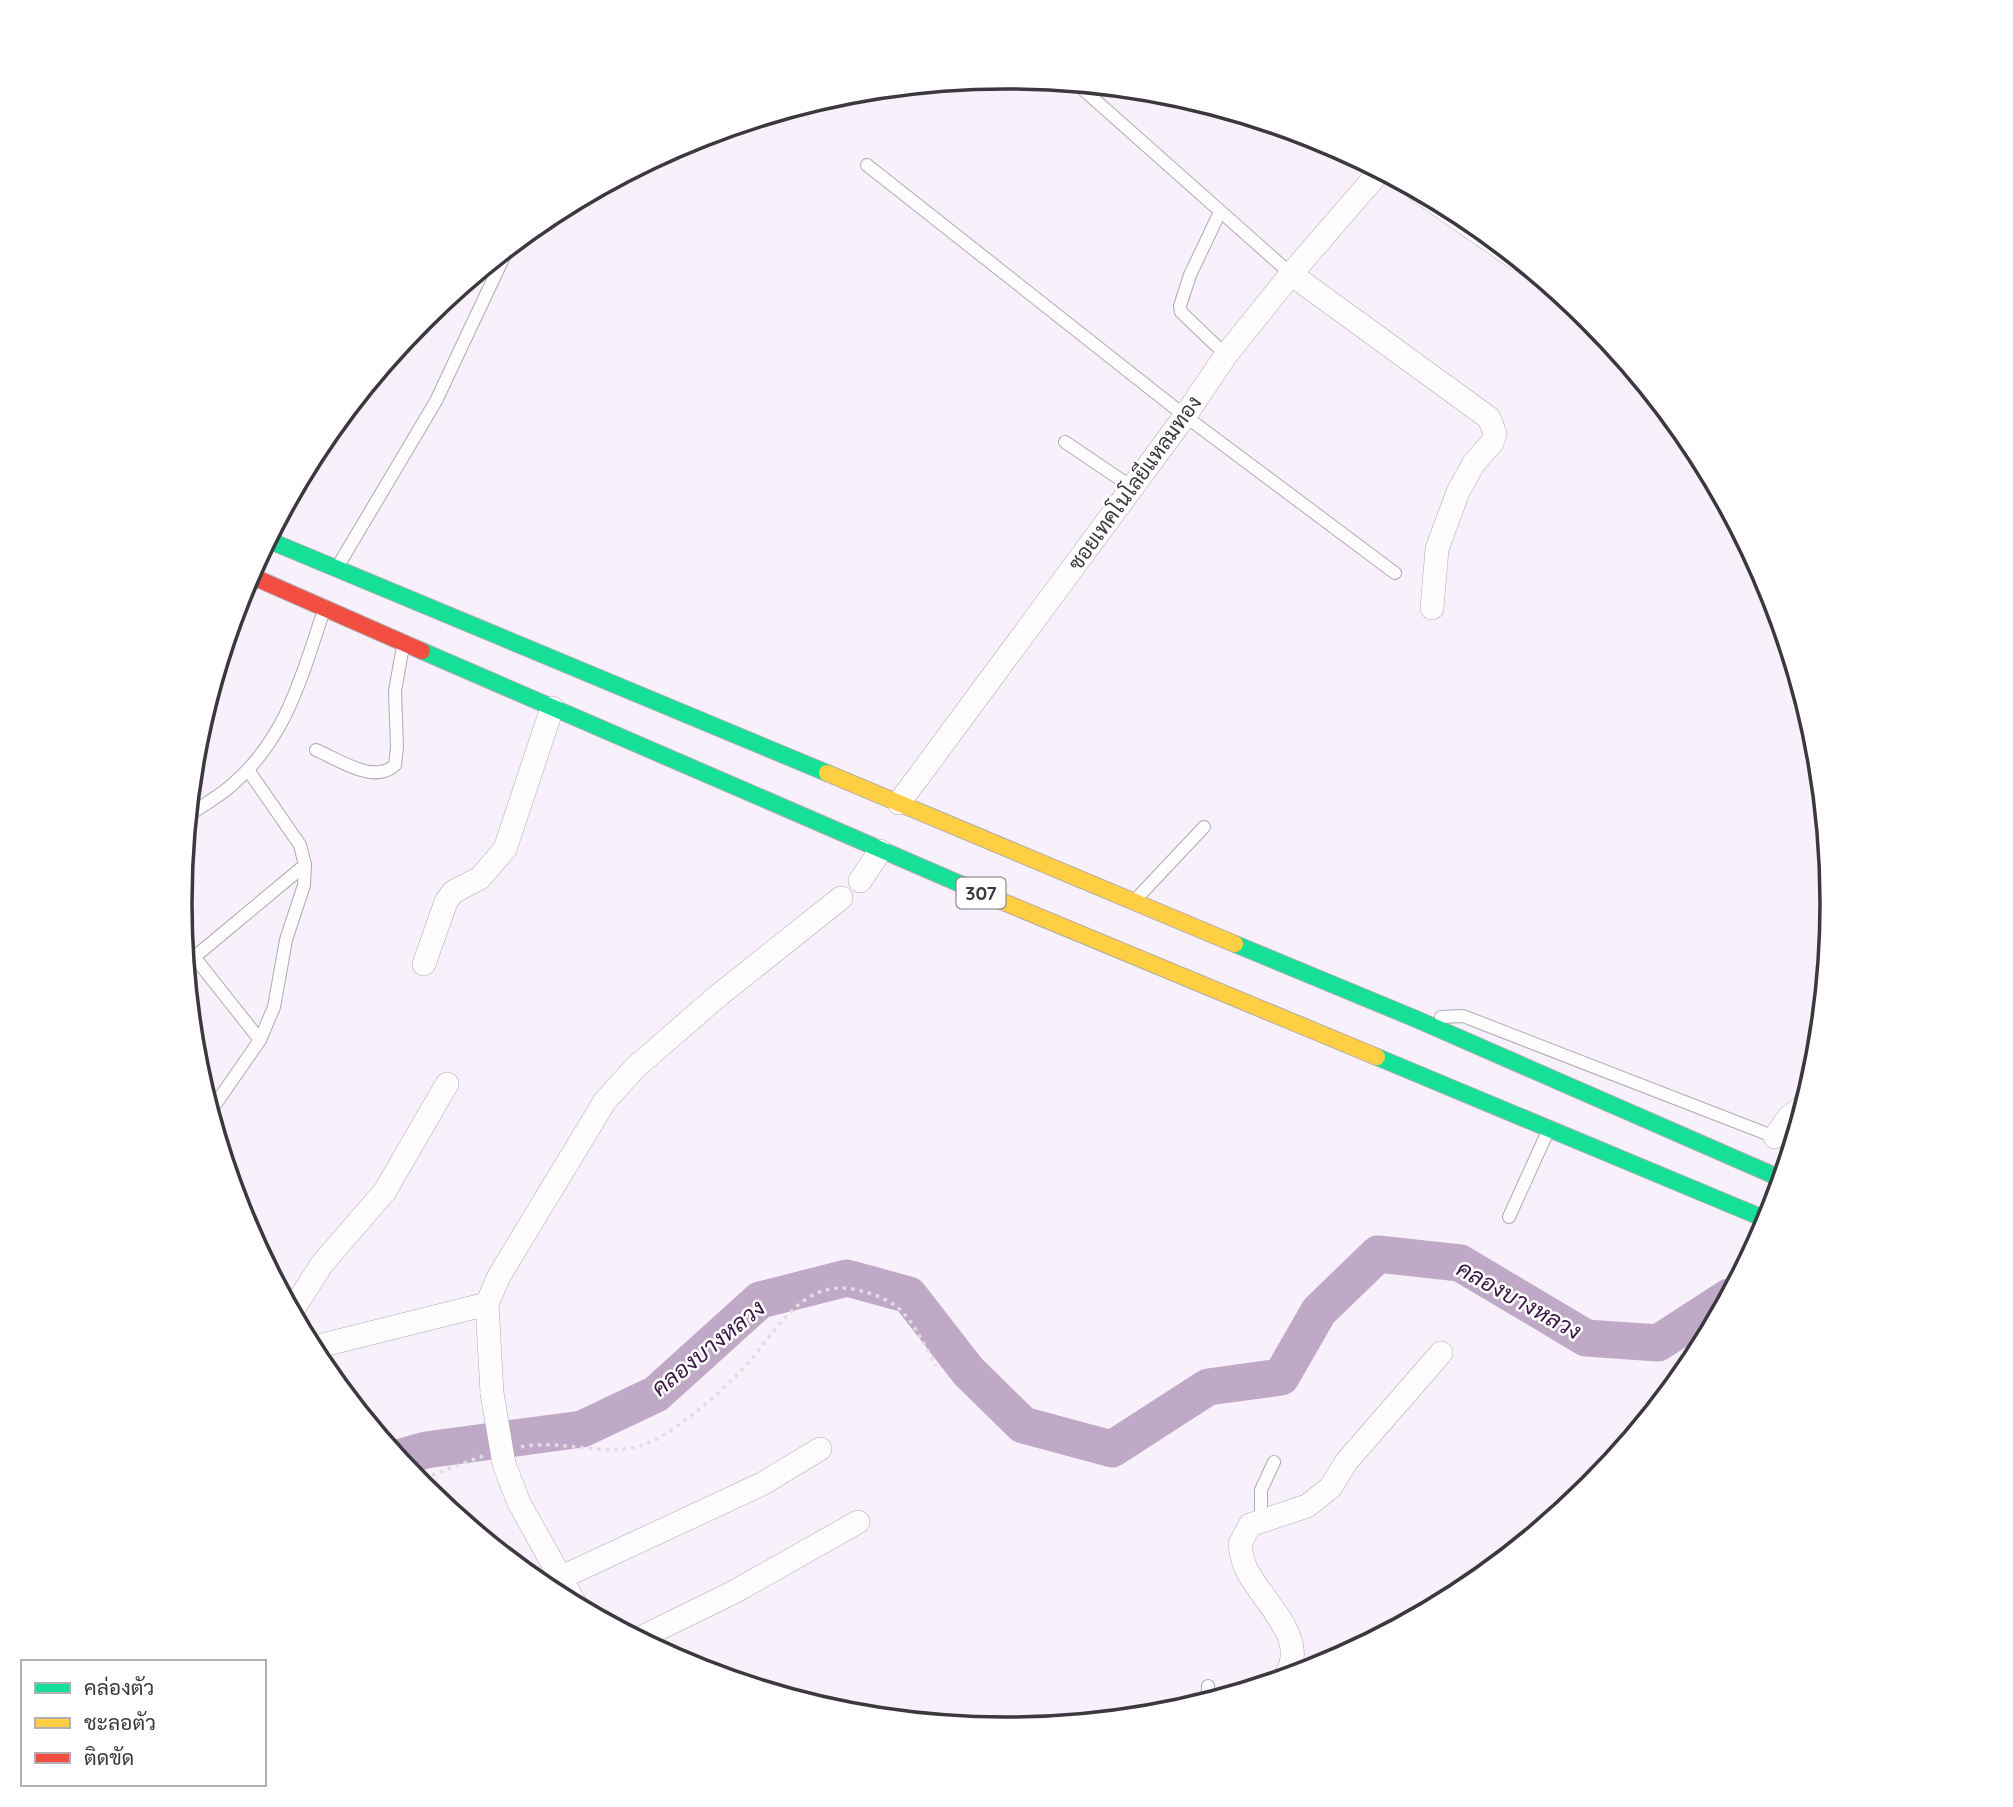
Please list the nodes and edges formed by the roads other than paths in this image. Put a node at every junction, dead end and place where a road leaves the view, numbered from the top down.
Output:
1 (1088, 94) edge
2 (867, 165) dead end
3 (1375, 177) edge
4 (1220, 212) junction
5 (499, 268) edge
6 (1291, 274) junction
7 (1226, 355) junction
8 (1185, 416) junction
9 (1065, 442) dead end
10 (1133, 488) junction
11 (276, 543) edge
12 (336, 569) junction
13 (1395, 573) dead end
14 (260, 579) edge
15 (326, 607) junction
16 (1432, 608) dead end
17 (404, 642) junction
18 (552, 708) junction
19 (316, 750) dead end
20 (248, 770) junction
21 (899, 803) junction
22 (198, 809) edge
23 (1204, 827) dead end
24 (880, 851) junction
25 (305, 864) junction
26 (860, 881) dead end
27 (841, 898) dead end
28 (1134, 901) junction
29 (194, 958) edge
30 (424, 964) dead end
31 (195, 967) edge
32 (1416, 1019) junction
33 (260, 1040) junction
34 (447, 1084) dead end
35 (217, 1102) edge
36 (1793, 1114) edge
37 (1550, 1128) junction
38 (1775, 1137) joint
39 (1774, 1176) edge
40 (1759, 1216) edge
41 (1509, 1217) dead end
42 (297, 1303) edge
43 (487, 1304) junction
44 (322, 1345) edge
45 (1441, 1353) dead end
46 (820, 1449) dead end
47 (1274, 1462) dead end
48 (1261, 1521) junction
49 (858, 1522) dead end
50 (560, 1578) junction
51 (567, 1589) edge
52 (647, 1635) edge
53 (1288, 1668) edge
54 (1208, 1686) dead end
55 (1208, 1692) edge

1 - 4 lane
2 - 8 lane
3 - 6 street, ซอยเทคโนโลยีแหลมทอง
4 - 6 lane
4 - 7 lane
5 - 12 lane
6 - 7 street, ซอยเทคโนโลยีแหลมทอง
6 - 16 street
7 - 8 street, ซอยเทคโนโลยีแหลมทอง
8 - 10 street, ซอยเทคโนโลยีแหลมทอง
8 - 13 lane
9 - 10 lane
10 - 21 street, ซอยเทคโนโลยีแหลมทอง
11 - 12 main road, 307
12 - 21 main road, 307
14 - 15 main road, 307
15 - 17 main road, 307
15 - 20 lane
17 - 18 main road, 307
17 - 19 lane
18 - 24 main road, 307
18 - 30 street
20 - 22 lane
20 - 25 lane
21 - 28 main road, 307
23 - 28 lane
24 - 26 street
24 - 37 main road, 307
25 - 29 lane
25 - 33 lane
27 - 43 street
28 - 32 main road, 307
31 - 33 lane
32 - 38 lane
32 - 39 main road, 307
33 - 35 lane
34 - 42 street
36 - 38 street
37 - 40 main road, 307
37 - 41 lane
43 - 44 street
43 - 50 street, bridge
45 - 48 street
46 - 50 street
47 - 48 lane
48 - 53 street
49 - 52 street
50 - 51 street
54 - 55 lane

